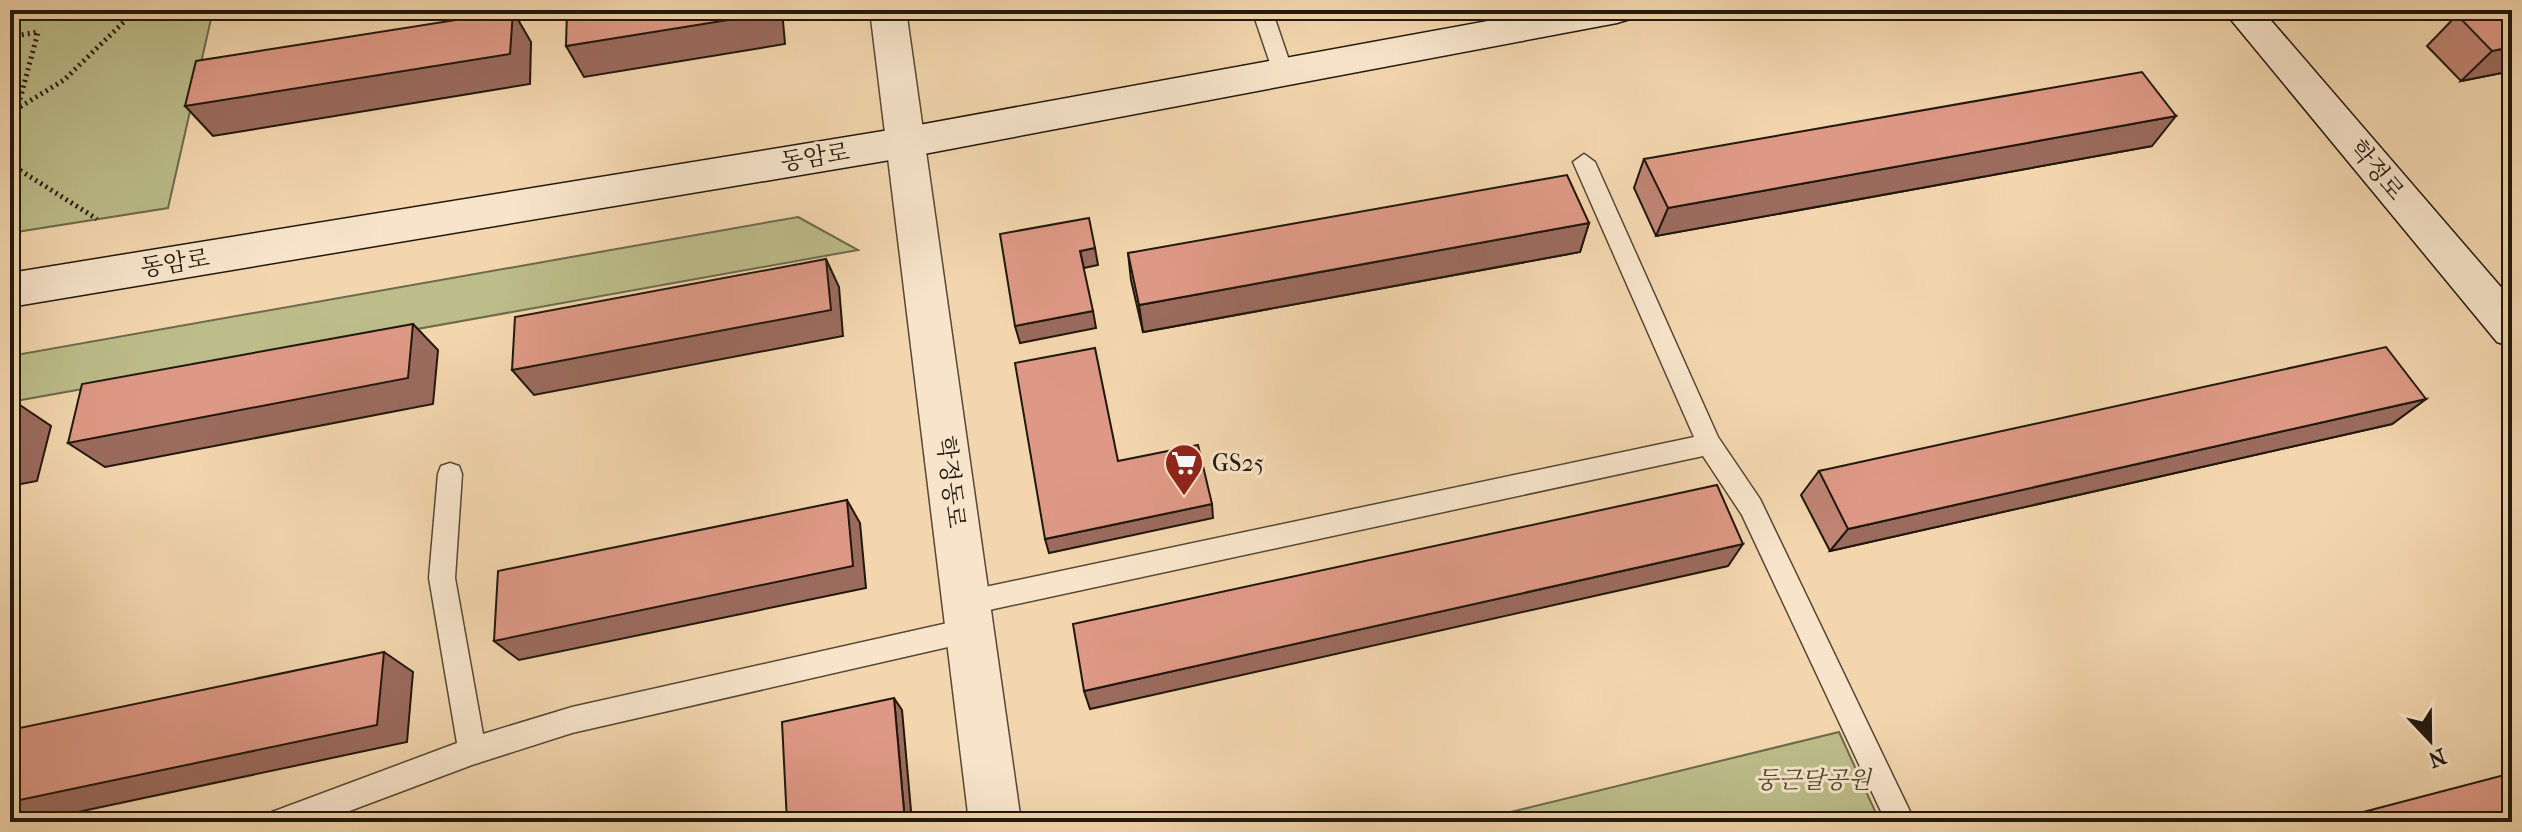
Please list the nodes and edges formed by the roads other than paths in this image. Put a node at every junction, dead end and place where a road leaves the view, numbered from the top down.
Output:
1 (888, 10) edge
2 (1262, 10) edge
3 (1617, 10) edge
4 (2241, 10) edge
5 (1283, 72) junction
6 (908, 142) junction
7 (1584, 162) dead end
8 (10, 290) edge
9 (2512, 330) edge
10 (1709, 444) junction
11 (450, 474) dead end
12 (968, 616) junction
13 (472, 751) junction
14 (282, 822) edge
15 (995, 822) edge
16 (1901, 822) edge

1 - 6 main road, 학정동로
2 - 5 lane
3 - 5 main road, 동암로
4 - 9 main road, 학정로
5 - 6 main road, 동암로
6 - 8 main road, 동암로
6 - 12 main road, 학정동로
7 - 10 lane
10 - 12 lane
10 - 16 lane
11 - 13 lane
12 - 13 lane
12 - 15 main road, 학정동로
13 - 14 lane

